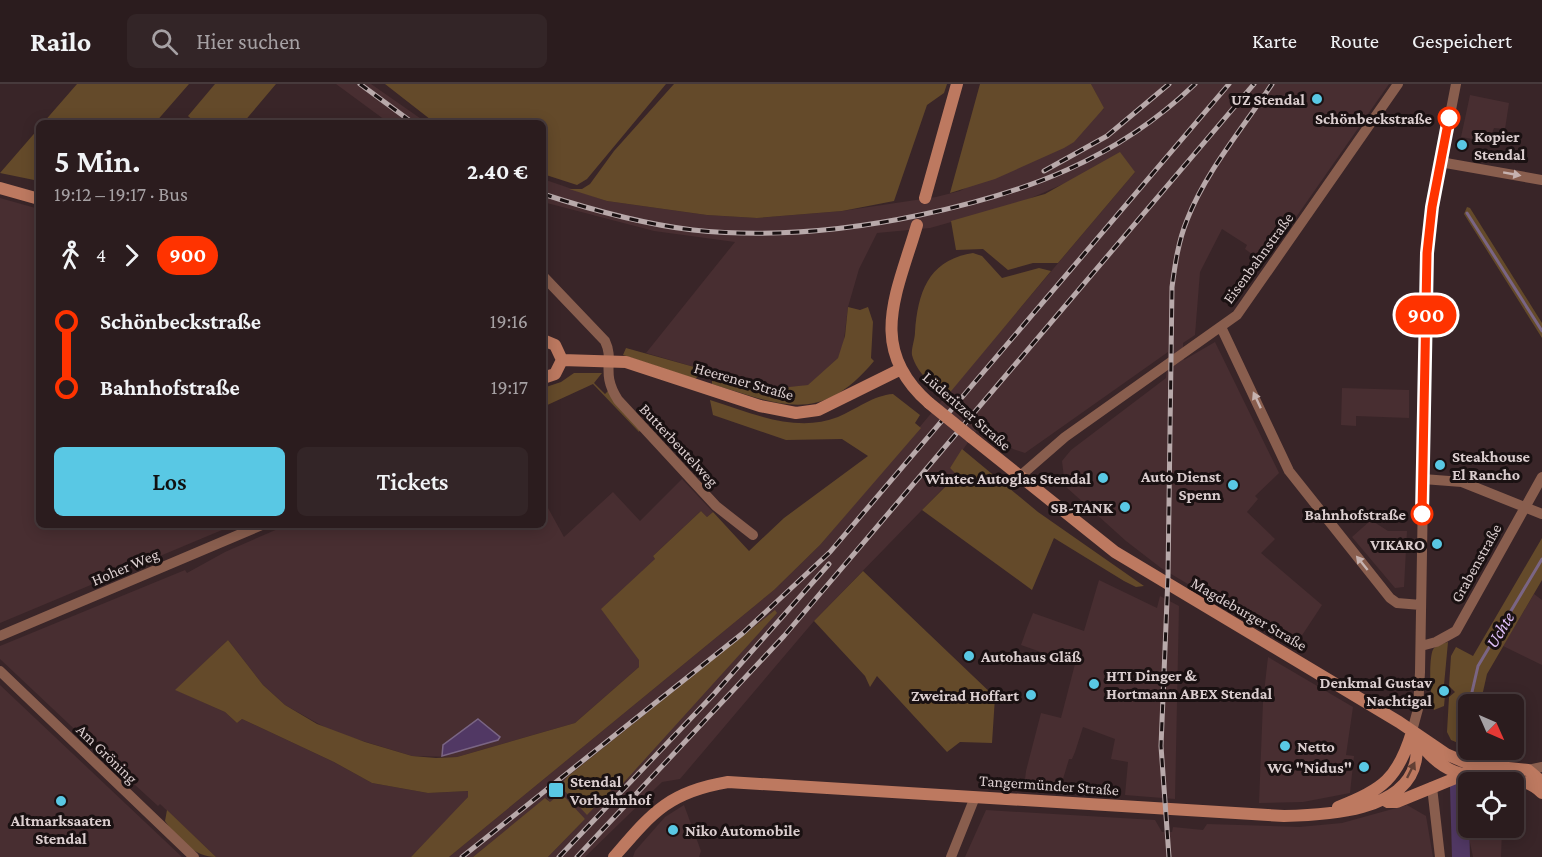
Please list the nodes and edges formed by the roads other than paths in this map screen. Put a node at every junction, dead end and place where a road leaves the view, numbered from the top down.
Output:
1 (957, 84) edge
2 (1398, 84) edge
3 (1456, 84) edge
4 (1440, 162) junction
5 (1542, 180) edge
6 (0, 188) edge
7 (36, 198) edge
8 (925, 198) dead end
9 (917, 225) dead end
10 (546, 279) edge
11 (1221, 327) junction
12 (546, 341) edge
13 (562, 360) junction
14 (607, 360) junction
15 (901, 369) junction
16 (546, 377) edge
17 (1019, 477) junction
18 (1542, 477) edge
19 (1423, 479) junction
20 (1525, 506) junction
21 (1542, 514) edge
22 (254, 528) edge
23 (753, 535) dead end
24 (1421, 605) junction
25 (0, 636) edge
26 (1421, 646) junction
27 (0, 671) edge
28 (1412, 731) junction
29 (1458, 773) edge
30 (1524, 776) edge
31 (1527, 776) junction
32 (1541, 776) edge
33 (1458, 777) edge
34 (1432, 787) junction
35 (1542, 793) edge
36 (975, 797) junction
37 (1383, 799) junction
38 (1317, 814) junction
39 (194, 857) edge
40 (614, 857) edge
41 (951, 857) edge
42 (1440, 857) edge

1 - 8 main road
2 - 11 street, Eisenbahnstraße
3 - 4 street
4 -> 5 street
4 - 19 street
6 - 7 main road
9 - 15 main road, Lüderitzer Straße
10 - 14 street
11 - 17 street, Eisenbahnstraße
24 -> 11 street
12 - 13 main road
13 - 14 main road, Heerener Straße
13 - 16 main road
14 - 15 main road, Heerener Straße
14 - 23 street, Butterbeutelweg
15 - 17 main road, Lüderitzer Straße, bridge
17 - 28 main road, Magdeburger Straße
18 - 20 street, Grabenstraße
19 - 20 street
19 - 24 street
20 - 21 street
20 - 26 street, Grabenstraße
22 - 25 street, Hoher Weg
24 - 26 street
26 - 28 street
27 - 39 street, Am Gröning
28 - 29 main road, Magdeburger Straße
28 - 31 main road
37 -> 28 main road
28 - 38 main road, Tangermünder Straße
30 - 31 main road
31 - 32 main road
31 - 35 main road
33 - 34 main road
34 - 37 main road
34 - 42 street
36 - 38 main road, Tangermünder Straße
36 - 40 main road, Tangermünder Straße
36 - 41 street
37 - 38 main road, Tangermünder Straße

